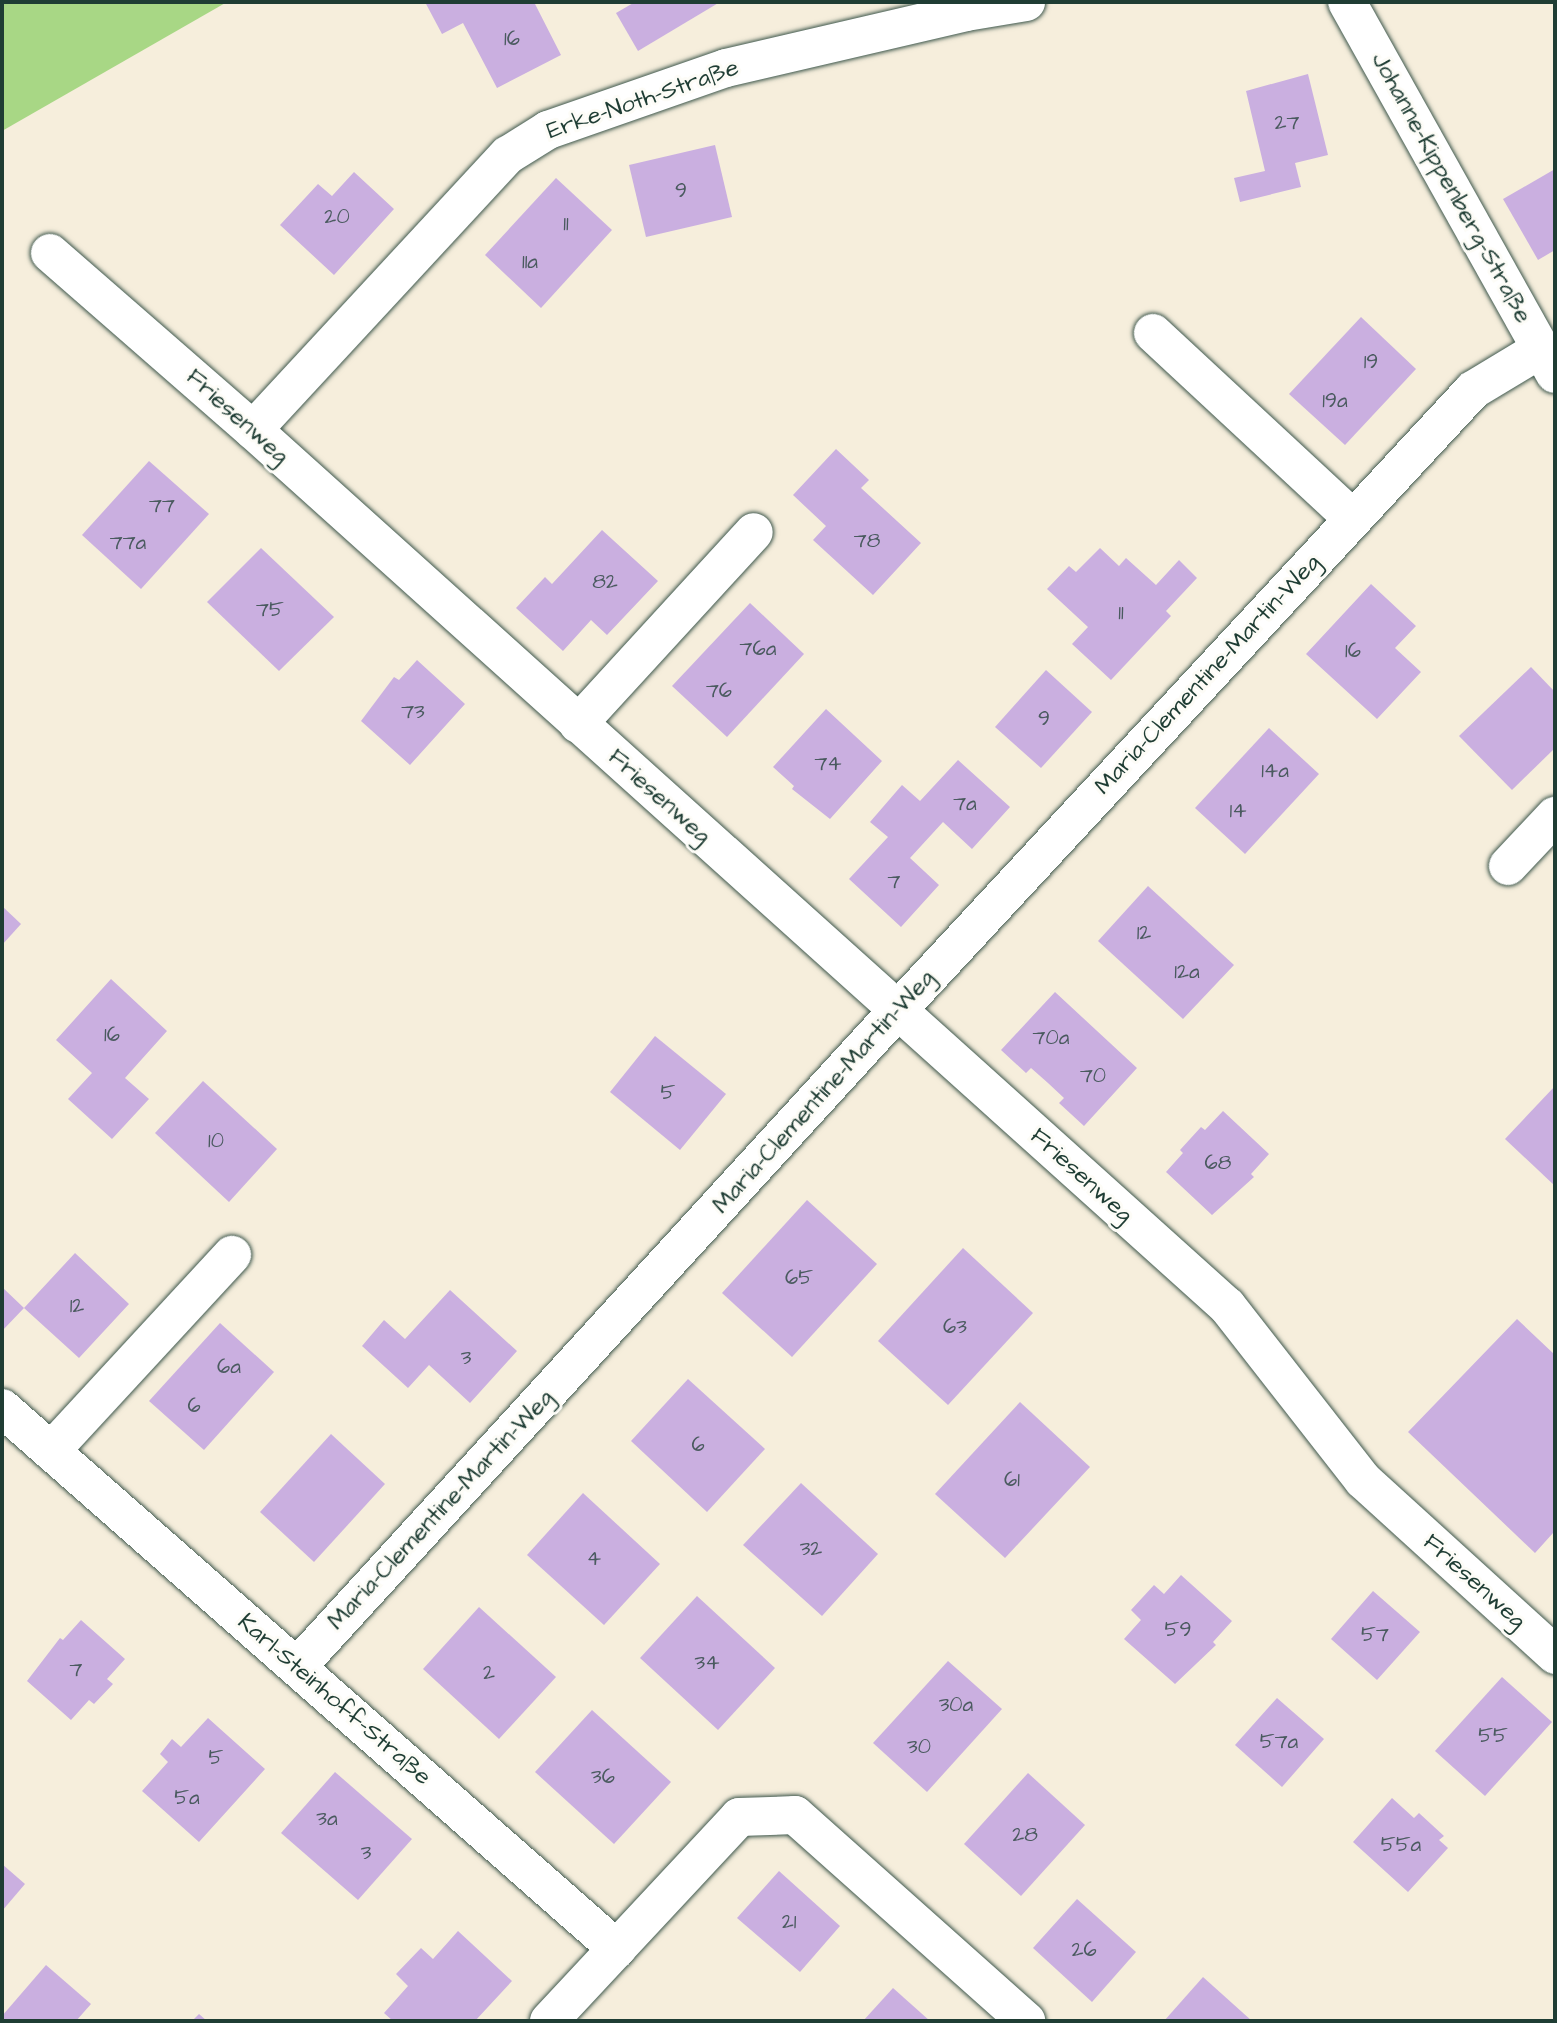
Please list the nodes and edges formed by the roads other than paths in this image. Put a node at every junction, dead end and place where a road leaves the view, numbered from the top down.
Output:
1 (1027, 2) edge
2 (1347, 2) edge
3 (50, 253) dead end
4 (1153, 333) dead end
5 (1548, 362) edge
6 (253, 430) junction
7 (1353, 519) junction
8 (754, 532) dead end
9 (578, 724) junction
10 (1555, 816) edge
11 (1508, 866) dead end
12 (897, 1011) junction
13 (232, 1255) dead end
14 (2, 1408) edge
15 (51, 1451) junction
16 (1555, 1655) edge
17 (297, 1667) junction
18 (617, 1949) junction
19 (549, 2021) edge
20 (1026, 2021) edge

1 - 6 street, Erke-Noth-Straße
2 - 5 street, Johanne-Kippenberg-Straße
3 - 6 street, Friesenweg
4 - 7 street
5 - 7 street, Maria-Clementine-Martin-Weg
6 - 9 street, Friesenweg
7 - 12 street, Maria-Clementine-Martin-Weg
8 - 9 street
9 - 12 street, Friesenweg
10 - 11 street
12 - 16 street, Friesenweg
12 - 17 street, Maria-Clementine-Martin-Weg
13 - 15 street
14 - 15 street, Karl-Steinhoff-Straße
15 - 17 street, Karl-Steinhoff-Straße
17 - 18 street, Karl-Steinhoff-Straße
18 - 19 street
18 - 20 street

